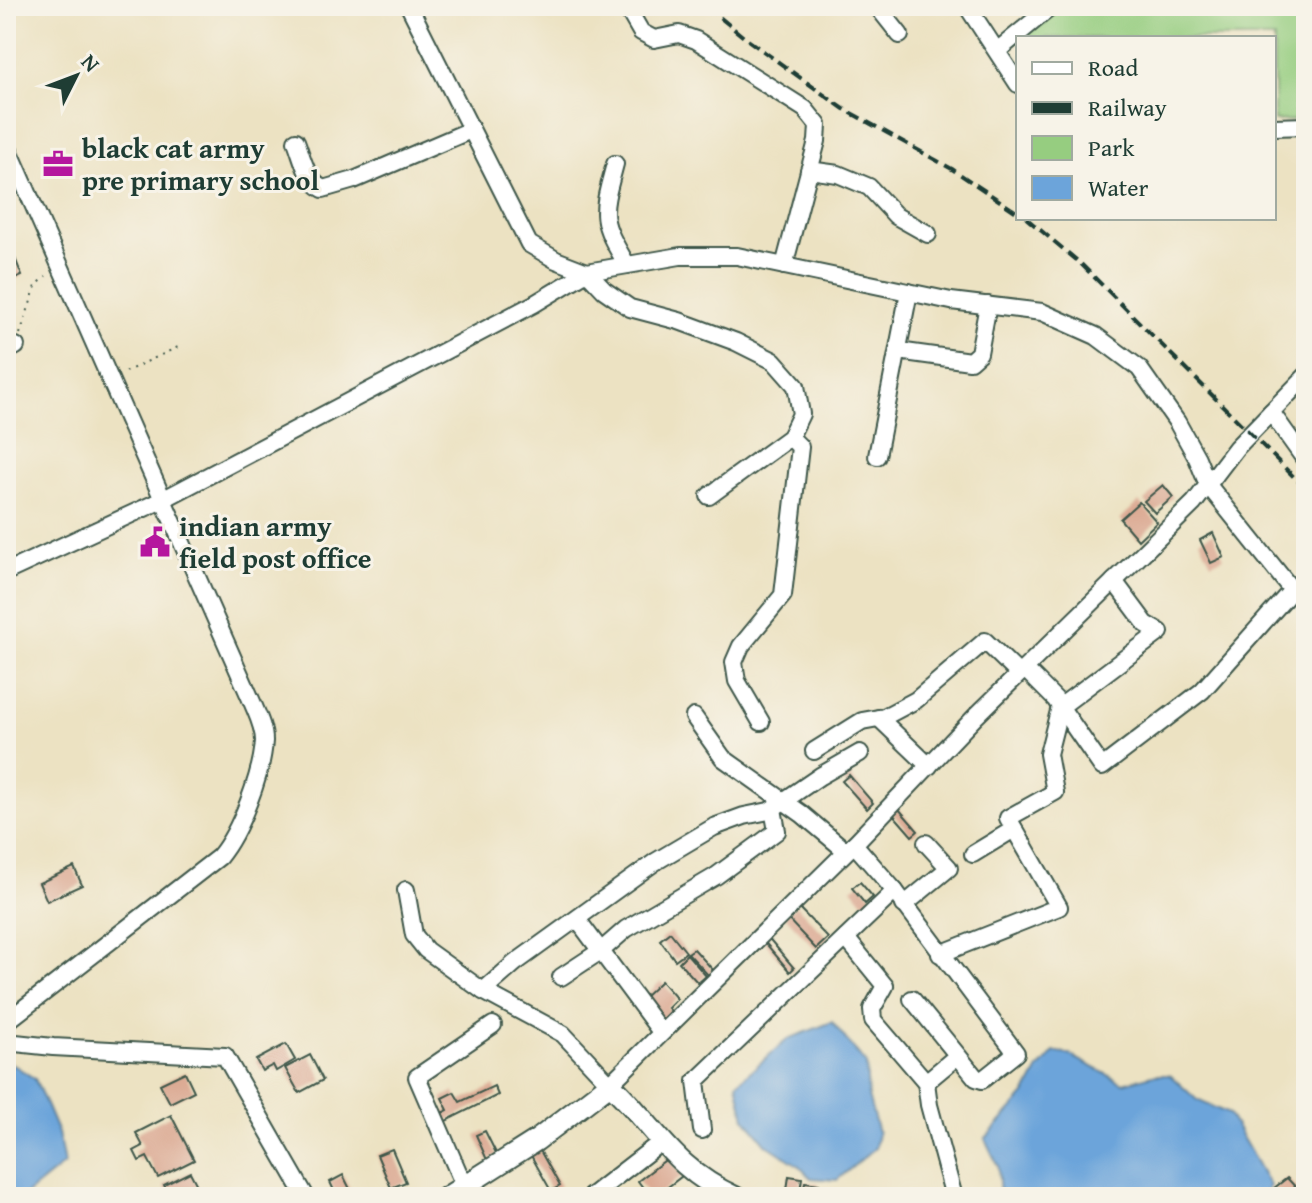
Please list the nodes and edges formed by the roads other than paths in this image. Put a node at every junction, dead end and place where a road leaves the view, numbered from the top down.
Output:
1 (409, 6) edge
2 (626, 6) edge
3 (877, 6) edge
4 (967, 6) edge
5 (1052, 6) edge
6 (900, 35) dead end
7 (997, 51) junction
8 (1016, 81) edge
9 (1306, 126) edge
10 (1276, 127) edge
11 (471, 130) junction
12 (296, 141) dead end
13 (6, 143) edge
14 (615, 164) dead end
15 (809, 170) junction
16 (928, 234) dead end
17 (627, 265) junction
18 (784, 266) junction
19 (587, 272) junction
20 (909, 292) junction
21 (988, 305) junction
22 (898, 351) junction
23 (1303, 379) edge
24 (1271, 412) junction
25 (790, 437) junction
26 (877, 456) dead end
27 (1306, 461) edge
28 (1208, 485) junction
29 (709, 496) dead end
30 (162, 500) junction
31 (6, 572) edge
32 (1114, 581) junction
33 (1022, 672) junction
34 (1060, 707) junction
35 (694, 717) dead end
36 (879, 718) junction
37 (761, 722) dead end
38 (814, 751) dead end
39 (860, 753) dead end
40 (929, 766) junction
41 (779, 806) junction
42 (1014, 829) junction
43 (926, 843) dead end
44 (850, 847) junction
45 (973, 854) dead end
46 (406, 890) dead end
47 (900, 898) junction
48 (577, 919) junction
49 (846, 938) junction
50 (602, 950) junction
51 (940, 954) junction
52 (561, 977) dead end
53 (483, 991) junction
54 (912, 999) dead end
55 (6, 1022) edge
56 (493, 1025) dead end
57 (661, 1032) junction
58 (6, 1042) edge
59 (956, 1057) junction
60 (926, 1082) junction
61 (610, 1084) junction
62 (702, 1130) dead end
63 (661, 1142) junction
64 (460, 1194) edge
65 (306, 1197) edge
66 (590, 1197) edge
67 (735, 1197) edge
68 (954, 1197) edge

1 - 11 street
2 - 15 street
3 - 6 street
4 - 7 street
5 - 7 street
7 - 8 street
9 - 10 street
11 - 12 street
11 - 19 street
13 - 30 street
14 - 17 street
15 - 16 street
15 - 18 street
17 - 18 street
17 - 19 street
18 - 20 street
19 - 25 street
19 - 30 street
20 - 21 street
20 - 22 street
21 - 22 street
21 - 28 street
22 - 26 street
23 - 24 street
24 - 27 street
24 - 28 street
25 - 29 street
25 - 37 street
28 - 32 street
28 - 34 street
30 - 31 street
30 - 55 street
32 - 33 street
32 - 34 street
33 - 34 street
33 - 36 street
33 - 40 street
34 - 42 street
35 - 41 street
36 - 38 street
36 - 40 street
39 - 41 street
40 - 44 street
41 - 44 street
41 - 48 street
41 - 50 street
42 - 45 street
42 - 51 street
43 - 47 street
44 - 47 street
44 - 57 street
46 - 53 street
47 - 49 street
47 - 51 street
48 - 50 street
48 - 53 street
49 - 60 street
49 - 62 street
50 - 52 street
50 - 57 street
51 - 59 street
53 - 61 street
54 - 59 street
56 - 64 street
57 - 61 street
58 - 65 street
59 - 60 street
60 - 68 street
61 - 63 main road
61 - 64 main road
63 - 66 street
63 - 67 main road

